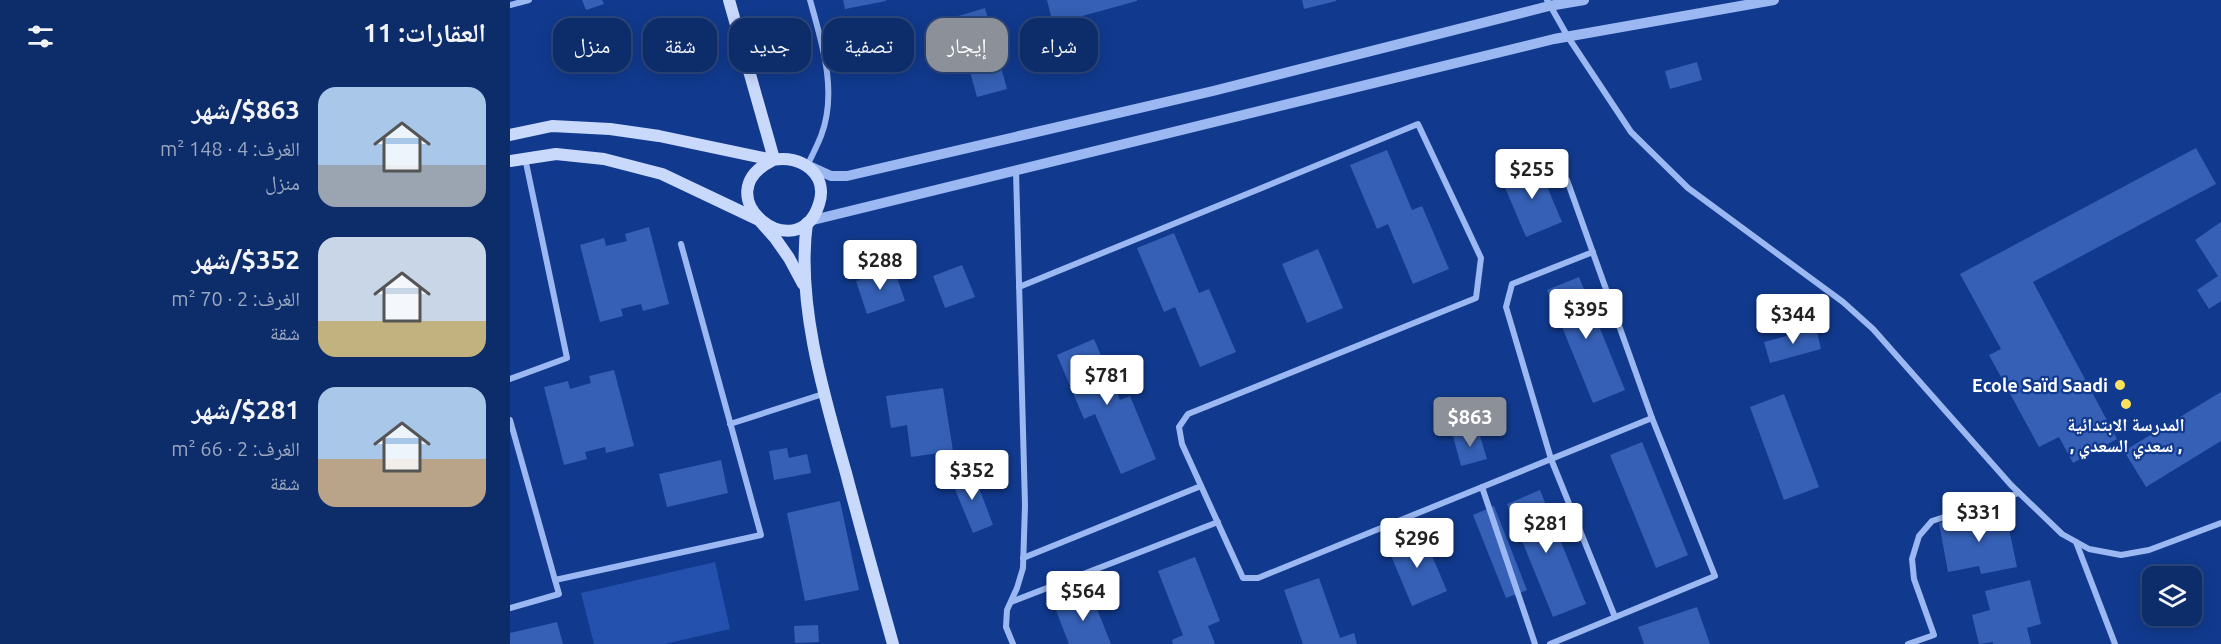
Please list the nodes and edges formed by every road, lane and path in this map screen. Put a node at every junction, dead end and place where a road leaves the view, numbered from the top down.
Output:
1 (529, 0) edge
2 (729, 0) edge
3 (810, 0) edge
4 (1584, 0) edge
5 (1774, 0) edge
6 (1548, 3) edge
7 (510, 5) edge
8 (1568, 37) junction
9 (510, 135) edge
10 (525, 158) junction
11 (773, 159) junction
12 (510, 161) edge
13 (808, 166) junction
14 (1016, 171) junction
15 (1567, 180) dead end
16 (759, 220) junction
17 (808, 222) junction
18 (681, 244) dead end
19 (1593, 252) junction
20 (1019, 287) junction
21 (805, 288) junction
22 (510, 379) edge
23 (824, 394) junction
24 (1652, 418) junction
25 (510, 420) edge
26 (730, 424) junction
27 (1551, 459) junction
28 (1201, 486) junction
29 (1482, 487) junction
30 (2019, 493) junction
31 (1218, 522) junction
32 (2221, 523) edge
33 (2076, 542) junction
34 (1023, 558) junction
35 (555, 580) junction
36 (1011, 602) junction
37 (510, 608) edge
38 (1615, 617) junction
39 (893, 644) edge
40 (1013, 644) edge
41 (1535, 644) edge
42 (1550, 644) edge
43 (1908, 644) edge
44 (2115, 644) edge

1 - 7 street
2 - 11 main road
3 - 13 street
4 - 6 street
5 - 8 street
6 - 8 street
6 - 13 street
8 - 14 street
8 - 30 street
9 - 11 main road
10 - 12 main road
10 - 16 main road
10 - 22 street
11 - 13 main road
11 - 16 main road
13 - 17 main road
14 - 17 street
14 - 20 street
15 - 19 street
16 - 17 main road
16 - 21 main road
17 - 21 main road
18 - 26 street
19 - 24 street
19 - 27 street
20 - 28 street
20 - 34 street
21 - 23 main road
23 - 26 street
23 - 39 main road
24 - 27 street
24 - 38 street
25 - 35 street
26 - 35 street
27 - 29 street
27 - 38 street
28 - 31 street
28 - 34 street
29 - 31 street
29 - 41 street
30 - 33 street
30 - 43 street
31 - 36 street
32 - 33 street
33 - 44 street
34 - 36 street
35 - 37 street
36 - 40 street
38 - 42 street

